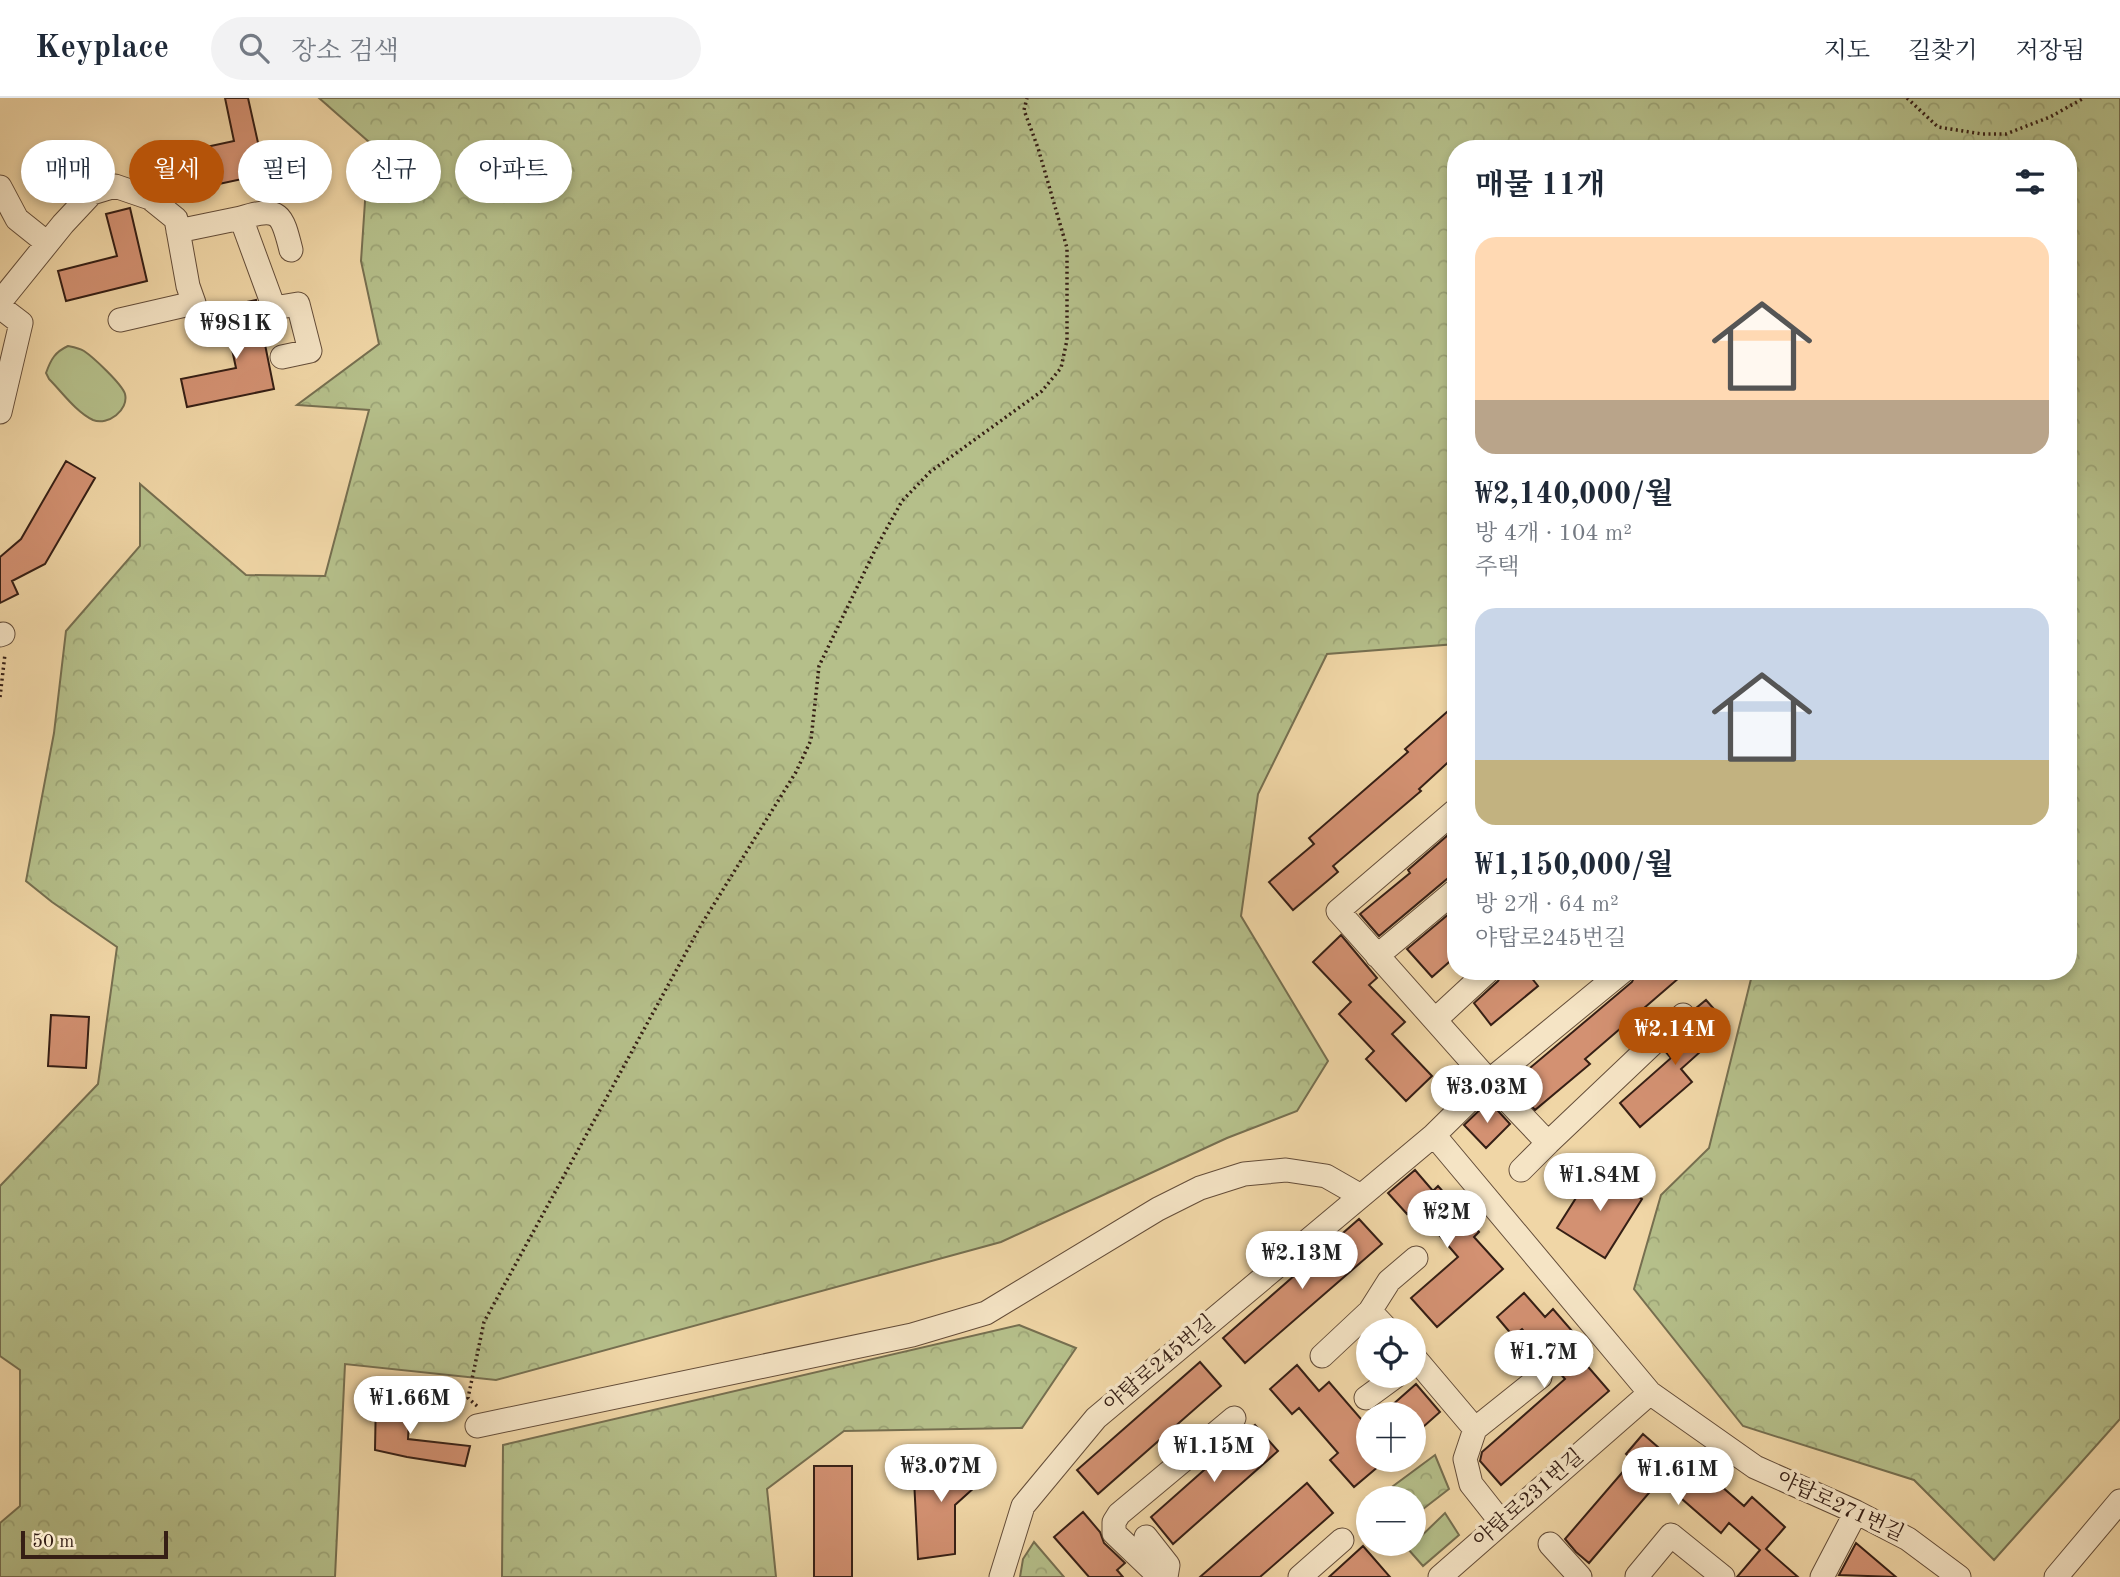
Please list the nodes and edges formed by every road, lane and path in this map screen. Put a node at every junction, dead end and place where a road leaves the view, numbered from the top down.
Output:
1 (1027, 98) edge
2 (1907, 98) edge
3 (2084, 98) edge
4 (0, 187) edge
5 (241, 218) junction
6 (178, 231) junction
7 (47, 243) junction
8 (291, 250) dead end
9 (0, 304) edge
10 (120, 320) dead end
11 (282, 357) dead end
12 (0, 412) edge
13 (1, 634) edge
14 (0, 697) edge
15 (1447, 818) edge
16 (1447, 898) edge
17 (1377, 956) junction
18 (1478, 980) edge
19 (1612, 980) edge
20 (1683, 1015) dead end
21 (1435, 1020) junction
22 (1489, 1081) junction
23 (1434, 1135) junction
24 (1548, 1143) junction
25 (1521, 1170) dead end
26 (1361, 1196) junction
27 (1416, 1258) dead end
28 (1370, 1311) junction
29 (1377, 1318) edge
30 (1322, 1356) dead end
31 (1426, 1373) edge
32 (1540, 1377) dead end
33 (1380, 1388) edge
34 (1650, 1393) junction
35 (1366, 1398) dead end
36 (1234, 1418) dead end
37 (486, 1424) joint
38 (1475, 1429) junction
39 (2120, 1501) edge
40 (1856, 1512) junction
41 (1501, 1522) junction
42 (1146, 1536) dead end
43 (1342, 1540) dead end
44 (1550, 1544) dead end
45 (1001, 1577) edge
46 (1163, 1577) edge
47 (1300, 1577) edge
48 (1440, 1577) edge
49 (1580, 1577) edge
50 (1637, 1577) edge
51 (1723, 1577) edge
52 (1822, 1577) edge
53 (1959, 1577) edge
54 (2056, 1577) edge

1 - 37 path
2 - 3 path
4 - 7 street
5 - 6 street
5 - 8 street
5 - 11 street
6 - 7 street
6 - 10 street
7 - 9 street
9 - 12 street
13 - 14 path
15 - 17 street
16 - 17 street
17 - 21 street
18 - 21 street
19 - 22 street, 야탑로245번길
20 - 24 street
21 - 22 street
22 - 23 street, 야탑로245번길
22 - 24 street
23 - 26 street, 야탑로245번길
23 - 34 street, 야탑로271번길
24 - 25 street
26 - 37 street
26 - 45 street, 야탑로245번길
27 - 28 street
28 - 29 street
28 - 30 street
31 - 38 street
32 - 38 street
33 - 35 street
34 - 40 street, 야탑로271번길
34 - 41 street, 야탑로231번길
36 - 46 street
38 - 41 street
39 - 54 street
40 - 52 street
40 - 53 street, 야탑로271번길
41 - 48 street, 야탑로231번길
42 - 46 street
43 - 47 street
44 - 49 street
50 - 51 street

